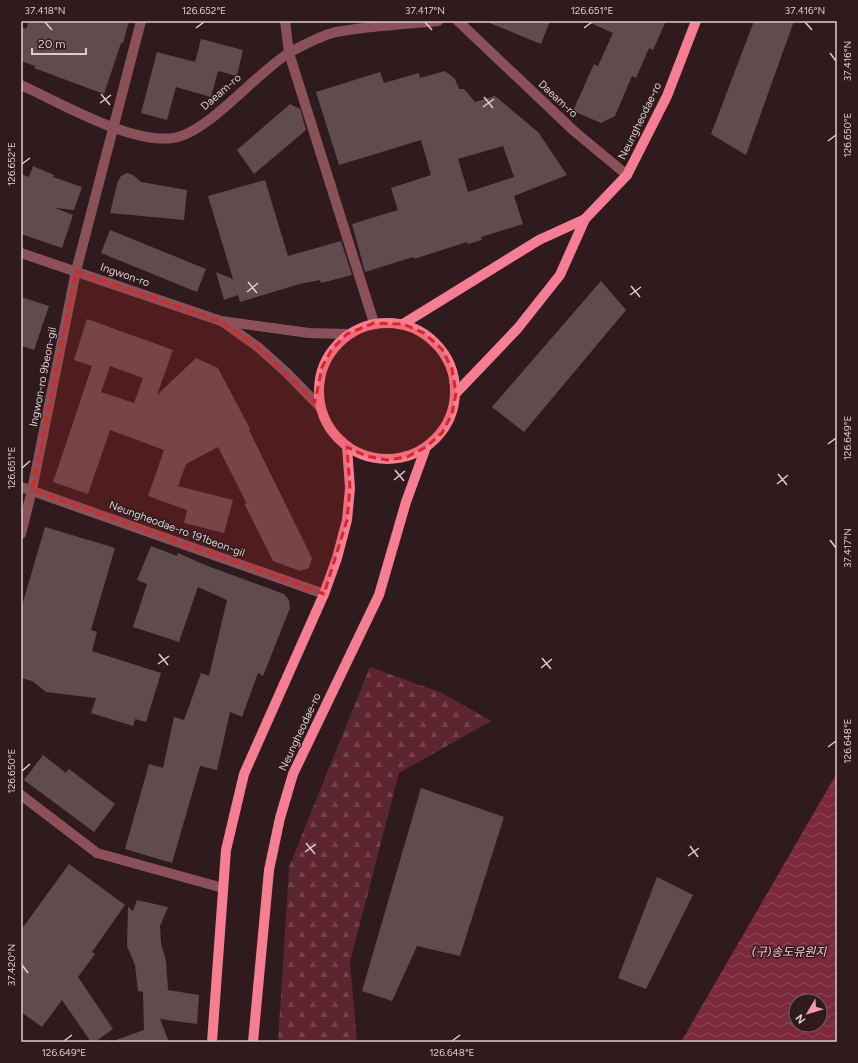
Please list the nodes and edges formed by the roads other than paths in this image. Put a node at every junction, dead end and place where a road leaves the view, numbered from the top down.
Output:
1 (141, 21) edge
2 (285, 21) edge
3 (438, 21) edge
4 (458, 21) edge
5 (696, 21) edge
6 (289, 53) junction
7 (21, 85) edge
8 (112, 127) junction
9 (627, 176) junction
10 (585, 219) junction
11 (21, 254) edge
12 (76, 271) junction
13 (221, 321) junction
14 (374, 323) junction
15 (403, 324) junction
16 (347, 334) junction
17 (456, 393) junction
18 (320, 407) junction
19 (347, 447) junction
20 (426, 447) junction
21 (21, 487) edge
22 (32, 490) junction
23 (21, 534) edge
24 (324, 594) junction
25 (21, 795) edge
26 (223, 888) junction
27 (212, 1042) edge
28 (252, 1042) edge

1 - 8 street, Ingwon-ro 9beon-gil
2 - 6 street
3 - 6 street, Daeam-ro
4 - 9 street, Daeam-ro
5 - 9 main road, Neungheodae-ro
6 - 8 street, Daeam-ro
6 - 14 street
7 - 8 street, Daeam-ro
8 - 12 street, Ingwon-ro 9beon-gil
9 - 10 main road, Neungheodae-ro
10 - 15 main road, Neungheodae-ro
10 - 17 main road, Neungheodae-ro
11 - 12 street, Ingwon-ro
12 - 13 street, Ingwon-ro
12 - 22 street, Ingwon-ro 9beon-gil
13 - 16 street
13 - 18 street
14 - 15 main road
14 - 16 main road
15 - 17 main road
16 - 18 main road
17 - 20 main road
18 - 19 main road
19 - 20 main road
19 - 24 main road
20 - 28 main road, Neungheodae-ro
21 - 22 street, Neungheodae-ro 191beon-gil
22 - 23 street, Ingwon-ro 9beon-gil
22 - 24 street, Neungheodae-ro 191beon-gil
24 - 26 main road
25 - 26 street
26 - 27 main road

